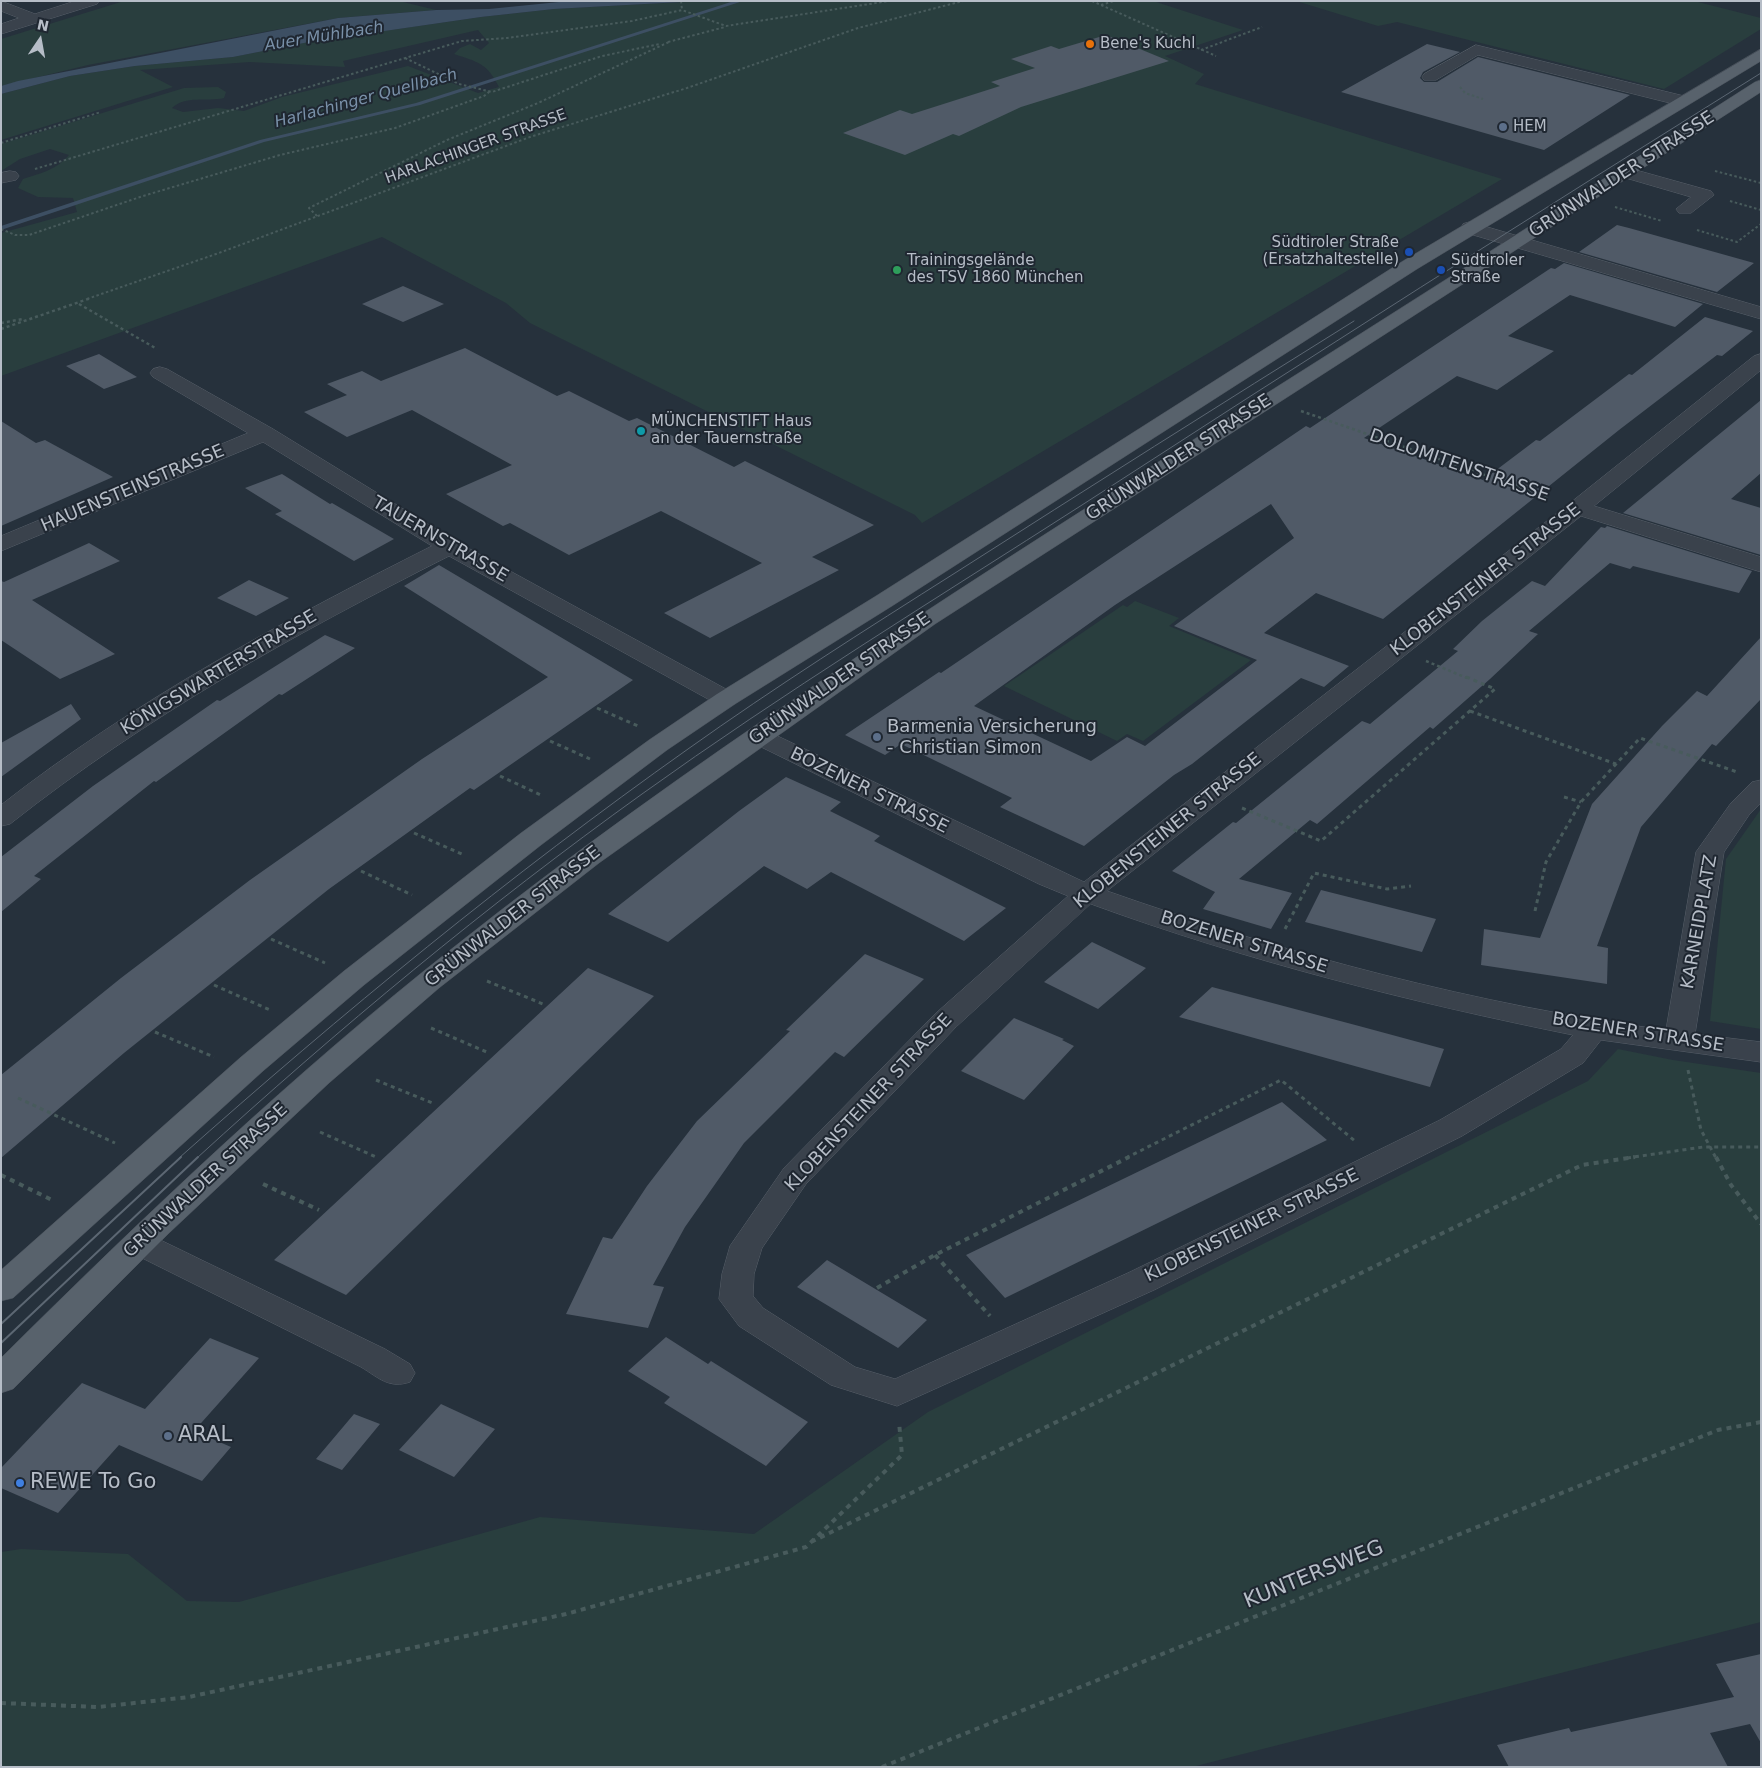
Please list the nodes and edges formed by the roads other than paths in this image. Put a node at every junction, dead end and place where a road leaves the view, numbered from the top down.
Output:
1 (92, 1) edge
2 (1, 5) edge
3 (34, 19) junction
4 (1, 29) edge
5 (1761, 54) edge
6 (1430, 77) dead end
7 (1761, 85) edge
8 (1682, 101) junction
9 (1629, 169) junction
10 (1684, 181) dead end
11 (1685, 209) dead end
12 (1470, 228) junction
13 (1518, 243) junction
14 (1761, 313) edge
15 (1761, 360) edge
16 (160, 373) dead end
17 (265, 434) junction
18 (1578, 508) junction
19 (1, 544) edge
20 (449, 547) junction
21 (1761, 565) edge
22 (726, 699) junction
23 (758, 736) junction
24 (1751, 781) edge
25 (1, 818) edge
26 (1086, 894) junction
27 (1594, 1029) junction
28 (1679, 1041) junction
29 (1761, 1052) edge
30 (138, 1243) junction
31 (1, 1289) edge
32 (398, 1373) dead end
33 (1, 1380) edge

1 - 3 street
2 - 3 street
3 - 4 street
5 - 8 main road, GRÜNWALDER STRASSE
6 - 8 street
7 - 9 main road, GRÜNWALDER STRASSE
8 - 12 main road, GRÜNWALDER STRASSE
9 - 10 street
9 - 11 street
9 - 13 main road, GRÜNWALDER STRASSE
12 - 13 street
12 - 22 main road, GRÜNWALDER STRASSE
13 - 14 street
13 - 23 main road, GRÜNWALDER STRASSE
15 - 18 street, KLOBENSTEINER STRASSE
16 - 17 street, TAUERNSTRASSE
17 - 19 street, HAUENSTEINSTRASSE
17 - 20 street, TAUERNSTRASSE
18 - 21 street
18 - 26 street, KLOBENSTEINER STRASSE
20 - 22 street, TAUERNSTRASSE
20 - 25 street, KÖNIGSWARTERSTRASSE
22 - 31 main road, GRÜNWALDER STRASSE
23 - 26 street, BOZENER STRASSE
23 - 30 main road, GRÜNWALDER STRASSE
24 - 28 street, KARNEIDPLATZ
26 - 27 street, BOZENER STRASSE
26 - 27 street, KLOBENSTEINER STRASSE
27 - 28 street, BOZENER STRASSE
28 - 29 street, BOZENER STRASSE
30 - 32 street
30 - 33 main road, GRÜNWALDER STRASSE

